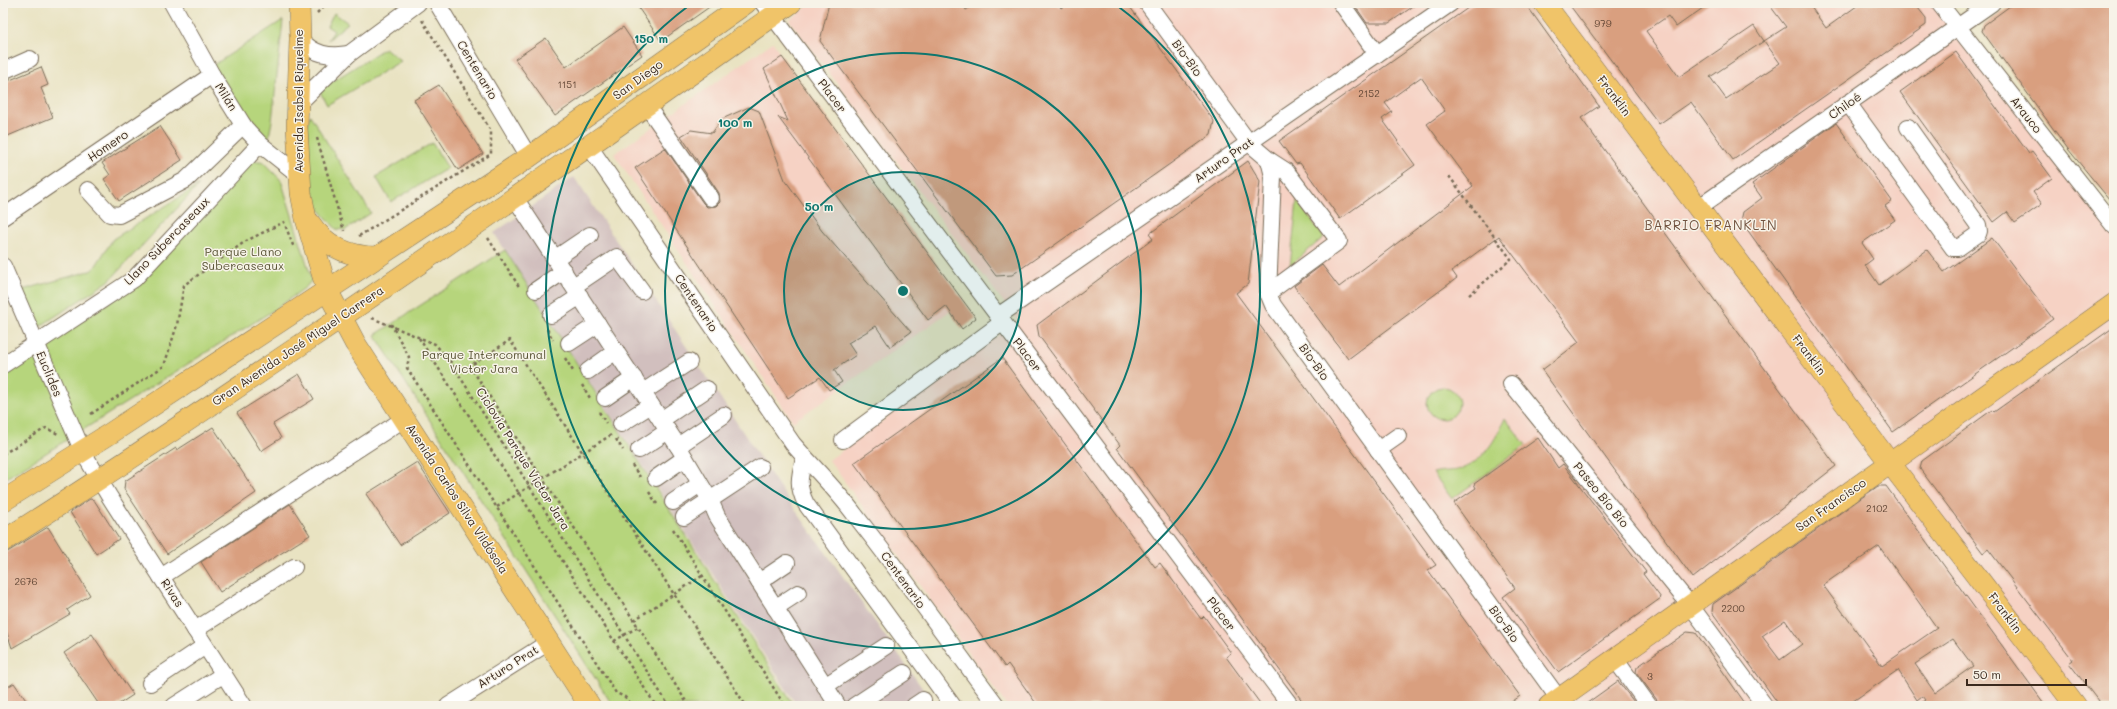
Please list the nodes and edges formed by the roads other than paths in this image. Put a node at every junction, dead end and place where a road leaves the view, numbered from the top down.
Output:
1 (172, 3) edge
2 (299, 3) edge
3 (437, 3) edge
4 (746, 3) edge
5 (791, 3) edge
6 (1147, 3) edge
7 (1341, 3) edge
8 (1451, 3) edge
9 (1544, 3) edge
10 (1939, 3) edge
11 (1992, 3) edge
12 (416, 4) edge
13 (768, 10) edge
14 (1958, 27) junction
15 (300, 39) junction
16 (349, 54) junction
17 (1377, 54) junction
18 (30, 59) dead end
19 (3, 71) edge
20 (212, 75) junction
21 (1848, 103) junction
22 (298, 104) junction
23 (647, 106) junction
24 (243, 125) junction
25 (1908, 126) dead end
26 (1249, 143) junction
27 (260, 144) junction
28 (589, 146) junction
29 (529, 157) junction
30 (1269, 160) junction
31 (299, 175) junction
32 (88, 190) dead end
33 (516, 198) junction
34 (710, 198) dead end
35 (1698, 208) junction
36 (3, 217) edge
37 (306, 219) junction
38 (2114, 226) edge
39 (590, 235) dead end
40 (378, 257) junction
41 (560, 265) junction
42 (3, 266) edge
43 (327, 290) junction
44 (536, 290) dead end
45 (577, 291) junction
46 (642, 291) dead end
47 (1268, 293) junction
48 (2114, 304) edge
49 (551, 315) dead end
50 (341, 318) junction
51 (1000, 320) junction
52 (598, 324) junction
53 (36, 343) junction
54 (569, 343) dead end
55 (616, 351) junction
56 (689, 362) dead end
57 (3, 365) edge
58 (588, 371) dead end
59 (634, 378) junction
60 (1511, 384) dead end
61 (707, 389) dead end
62 (605, 398) dead end
63 (647, 398) junction
64 (724, 415) dead end
65 (404, 419) junction
66 (665, 426) junction
67 (617, 429) road end
68 (1398, 436) dead end
69 (843, 440) dead end
70 (639, 450) dead end
71 (1378, 450) junction
72 (83, 452) junction
73 (682, 452) junction
74 (804, 458) junction
75 (1890, 463) junction
76 (760, 467) dead end
77 (656, 478) dead end
78 (99, 480) junction
79 (700, 484) junction
80 (710, 500) junction
81 (3, 501) edge
82 (673, 502) dead end
83 (684, 517) dead end
84 (3, 541) edge
85 (787, 563) dead end
86 (294, 567) dead end
87 (161, 577) junction
88 (759, 582) junction
89 (798, 593) dead end
90 (1690, 605) junction
91 (775, 608) junction
92 (195, 630) junction
93 (549, 642) junction
94 (205, 646) junction
95 (886, 646) dead end
96 (1615, 659) junction
97 (904, 673) dead end
98 (224, 674) junction
99 (150, 683) dead end
100 (825, 686) junction
101 (1554, 702) edge
102 (174, 706) edge
103 (244, 706) edge
104 (448, 706) edge
105 (590, 706) edge
106 (838, 706) edge
107 (854, 706) edge
108 (953, 706) edge
109 (997, 706) edge
110 (1290, 706) edge
111 (1649, 706) edge
112 (1765, 706) edge
113 (2076, 706) edge

1 - 20 street, Milán
2 - 15 main road, Avenida Isabel Riquelme
3 - 29 street, Centenario
4 - 29 main road, San Diego
5 - 13 main road
6 - 26 street, Bio-Bio
7 - 17 street
8 - 17 street, Arturo Prat
9 - 35 main road, Franklin
10 - 14 street, Arauco
11 - 14 street, Chiloé
12 - 16 street
13 - 23 main road
13 - 51 street, Placer
14 - 21 street, Chiloé
14 - 38 street, Arauco
15 - 16 street
15 - 22 main road, Avenida Isabel Riquelme
16 - 22 street
17 - 26 street, Arturo Prat
18 - 19 street
20 - 24 street, Milán
20 - 36 street, Homero
21 - 25 street
21 - 35 street, Chiloé
22 - 31 main road, Avenida Isabel Riquelme
23 - 28 main road
23 - 34 street
24 - 27 street, Milán
24 - 32 street
26 - 30 street, Bio-Bio
26 - 51 street, Arturo Prat
27 - 31 street, Milán
27 - 53 street, Llano Subercaseaux
28 - 33 main road, Gran Avenida José Miguel Carrera
28 - 74 street, Centenario
29 - 40 main road
30 - 47 street, Bio-Bio
30 - 47 street
31 - 37 main road, Avenida Isabel Riquelme
33 - 41 street
33 - 50 main road, Gran Avenida José Miguel Carrera
35 - 75 main road, Franklin
37 - 40 main road
37 - 43 main road, Avenida Isabel Riquelme
39 - 41 street
40 - 43 main road
41 - 44 street
41 - 45 street
42 - 53 street, Euclides
43 - 50 main road, Avenida Carlos Silva Vildósola
43 - 72 main road
45 - 46 street
45 - 49 street
45 - 52 street
47 - 71 street, Bio-Bio
48 - 75 main road, San Francisco
50 - 65 main road, Avenida Carlos Silva Vildósola
50 - 78 main road, Gran Avenida José Miguel Carrera
51 - 69 street, Arturo Prat
51 - 110 street, Placer
52 - 54 street
52 - 55 street
53 - 57 street, Llano Subercaseaux
53 - 72 street, Euclides
55 - 58 street
55 - 59 street
56 - 63 street
59 - 62 street
59 - 63 street
60 - 90 street, Paseo Bío Bío
61 - 66 street
63 - 66 street
63 - 67 street
64 - 73 street
65 - 87 street
65 - 93 main road, Avenida Carlos Silva Vildósola
66 - 70 street
66 - 73 street
68 - 71 street
71 - 101 street, Bio-Bio
72 - 78 street, Euclides
72 - 81 main road
73 - 77 street
73 - 79 street
74 - 108 street
74 - 109 street, Centenario
75 - 90 main road, San Francisco
75 - 113 main road, Franklin
76 - 80 street
78 - 84 main road, Gran Avenida José Miguel Carrera
78 - 87 street, Rivas
79 - 80 street
79 - 82 street
80 - 83 street
80 - 88 street
85 - 88 street
86 - 92 street
87 - 92 street, Rivas
88 - 91 street
89 - 91 street
90 - 96 main road, San Francisco
90 - 112 street
91 - 100 street
92 - 94 street, Rivas
93 - 104 street, Arturo Prat
93 - 105 main road, Avenida Carlos Silva Vildósola
94 - 98 street, Rivas
94 - 99 street
95 - 100 street
96 - 101 main road, San Francisco
96 - 111 street
97 - 107 street
98 - 102 street
98 - 103 street, Rivas
100 - 106 street

